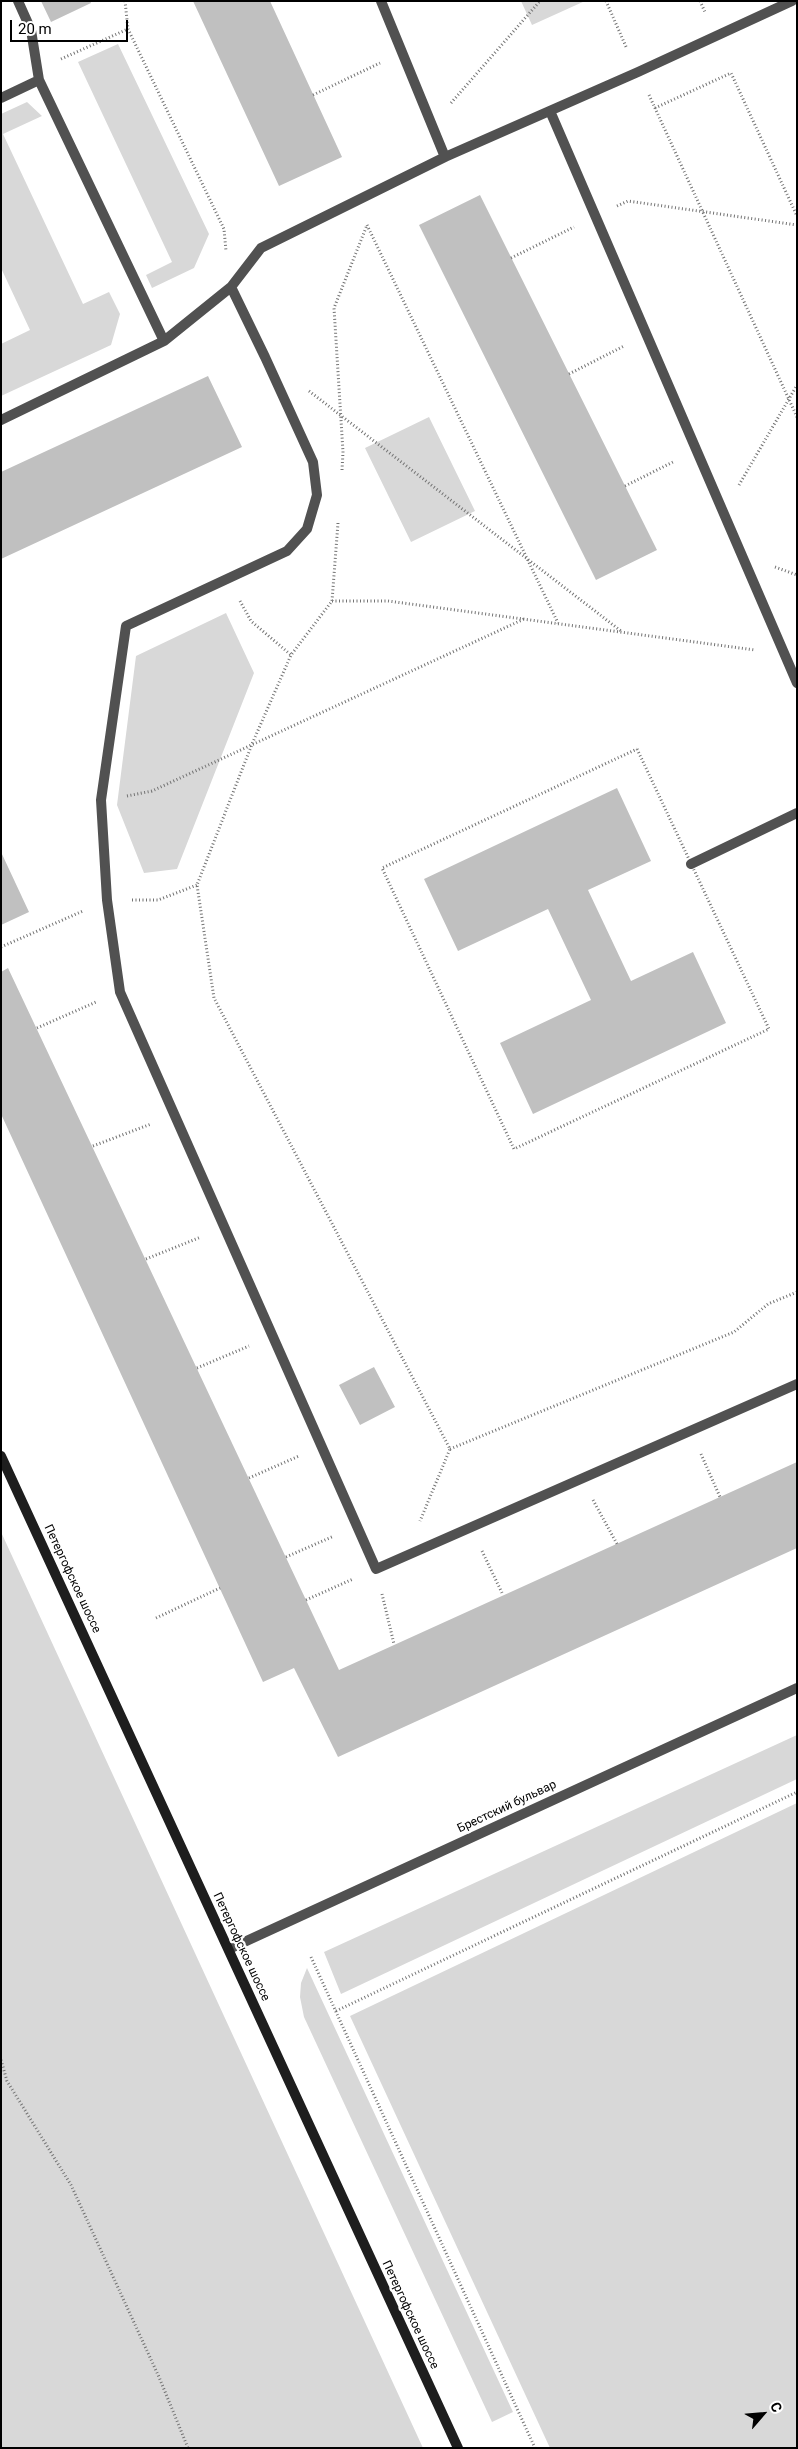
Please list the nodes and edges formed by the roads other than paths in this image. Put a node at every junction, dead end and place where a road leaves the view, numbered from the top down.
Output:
1 (18, 1) edge
2 (382, 1) edge
3 (792, 1) edge
4 (39, 80) junction
5 (1, 98) edge
6 (550, 111) junction
7 (445, 157) junction
8 (231, 287) junction
9 (164, 341) junction
10 (1, 420) edge
11 (797, 683) edge
12 (797, 813) edge
13 (691, 864) road end
14 (797, 1384) edge
15 (1, 1456) edge
16 (797, 1688) edge
17 (229, 1950) junction
18 (458, 2448) edge

1 - 4 street
2 - 7 street
3 - 6 street
4 - 5 street
4 - 9 street
6 - 7 street
6 - 11 street
7 - 8 street
8 - 9 street
8 - 14 street
9 - 10 street
12 - 13 street
15 - 17 street, Петергофское шоссе
16 - 17 street, Брестский бульвар
17 - 18 street, Петергофское шоссе

